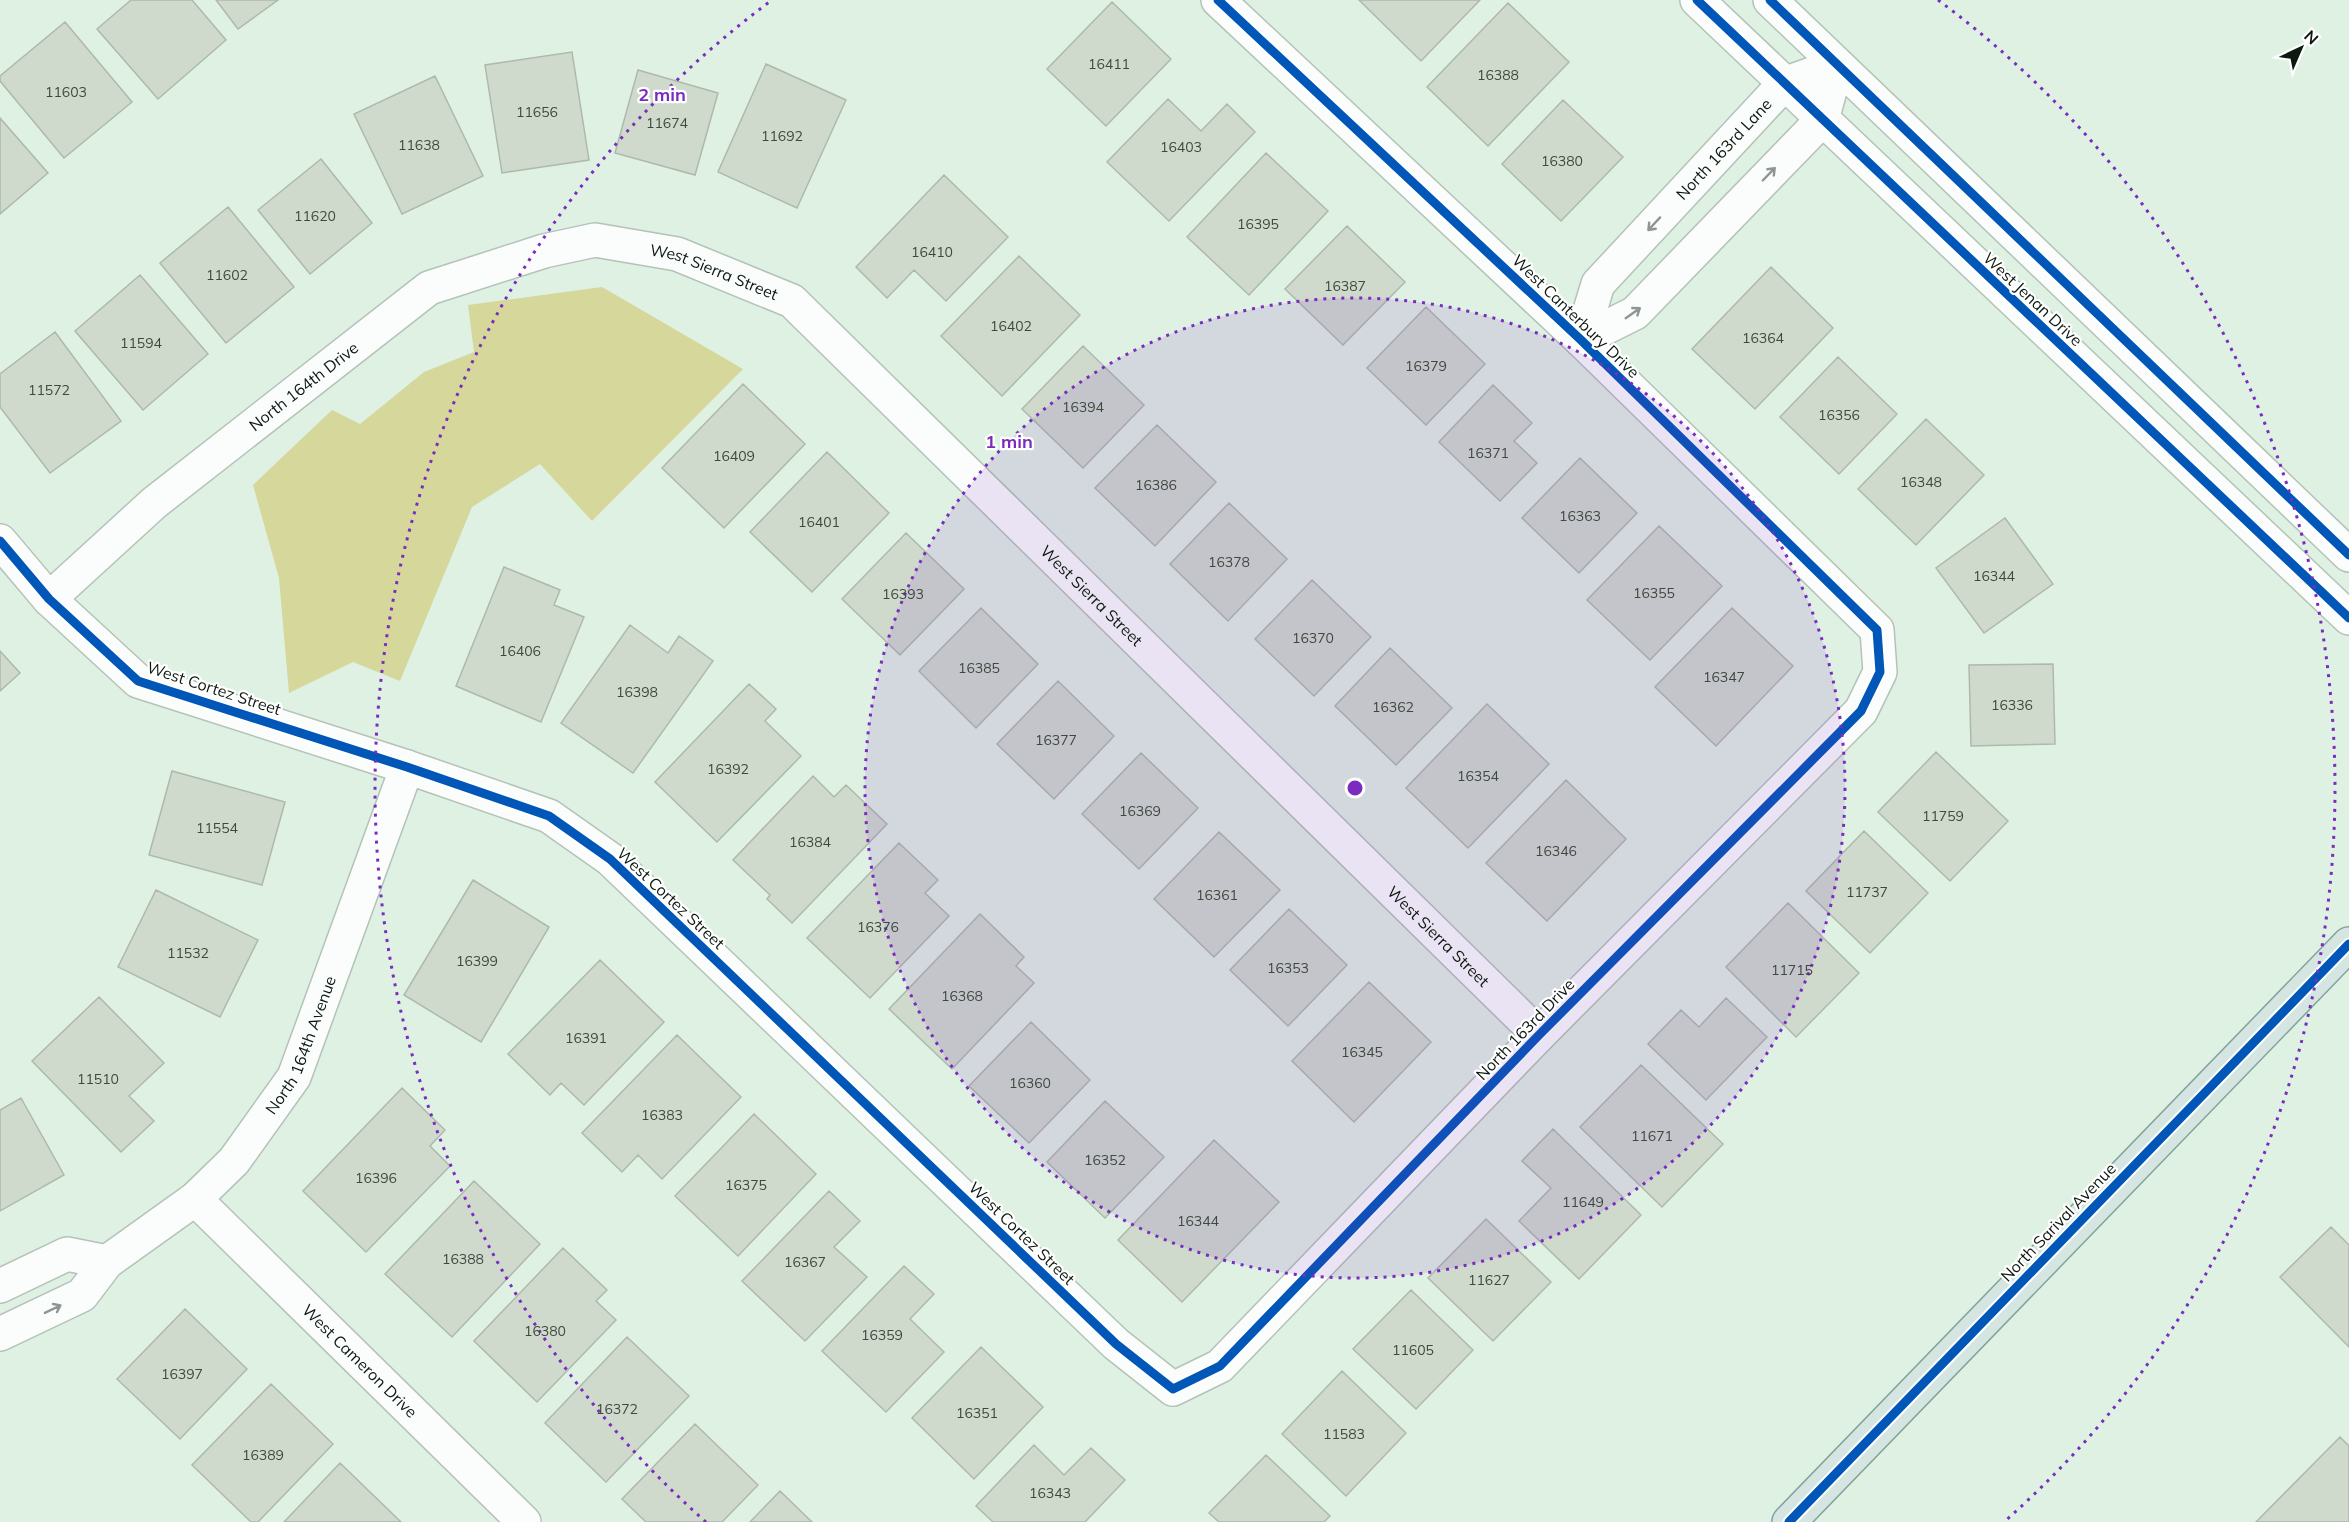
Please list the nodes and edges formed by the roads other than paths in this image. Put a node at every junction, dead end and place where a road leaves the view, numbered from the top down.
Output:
1 (1218, 0) edge
2 (1697, 0) edge
3 (1770, 0) edge
4 (1837, 65) junction
5 (1784, 84) junction
6 (1822, 120) junction
7 (595, 240) joint
8 (1581, 340) junction
9 (0, 541) edge
10 (2349, 555) edge
11 (49, 599) junction
12 (2349, 618) edge
13 (1880, 672) joint
14 (407, 767) junction
15 (2349, 944) edge
16 (1539, 1035) junction
17 (195, 1199) junction
18 (108, 1262) junction
19 (0, 1286) edge
20 (0, 1334) edge
21 (1173, 1389) joint
22 (524, 1522) edge
23 (1789, 1522) edge

1 - 8 street, West Canterbury Drive
2 - 5 street, West Jenan Drive
3 - 4 street, West Jenan Drive
4 - 5 street, North 163rd Lane
4 - 6 street
4 - 10 street, West Jenan Drive
5 - 6 street, West Jenan Drive
5 -> 8 street, North 163rd Lane
8 -> 6 street
6 - 12 street, West Jenan Drive
7 - 11 street, North 164th Drive
7 - 16 street, West Sierra Street
8 - 13 street, West Canterbury Drive
9 - 11 street, West Cortez Street
11 - 14 street, West Cortez Street
13 - 16 street, North 163rd Drive
14 - 17 street, North 164th Avenue
14 - 21 street, West Cortez Street
15 - 23 main road, North Sarival Avenue
16 - 21 street, North 163rd Drive
17 - 18 street, North 164th Avenue
17 - 22 street, West Cameron Drive
18 - 19 street
20 -> 18 street, North 164th Avenue

